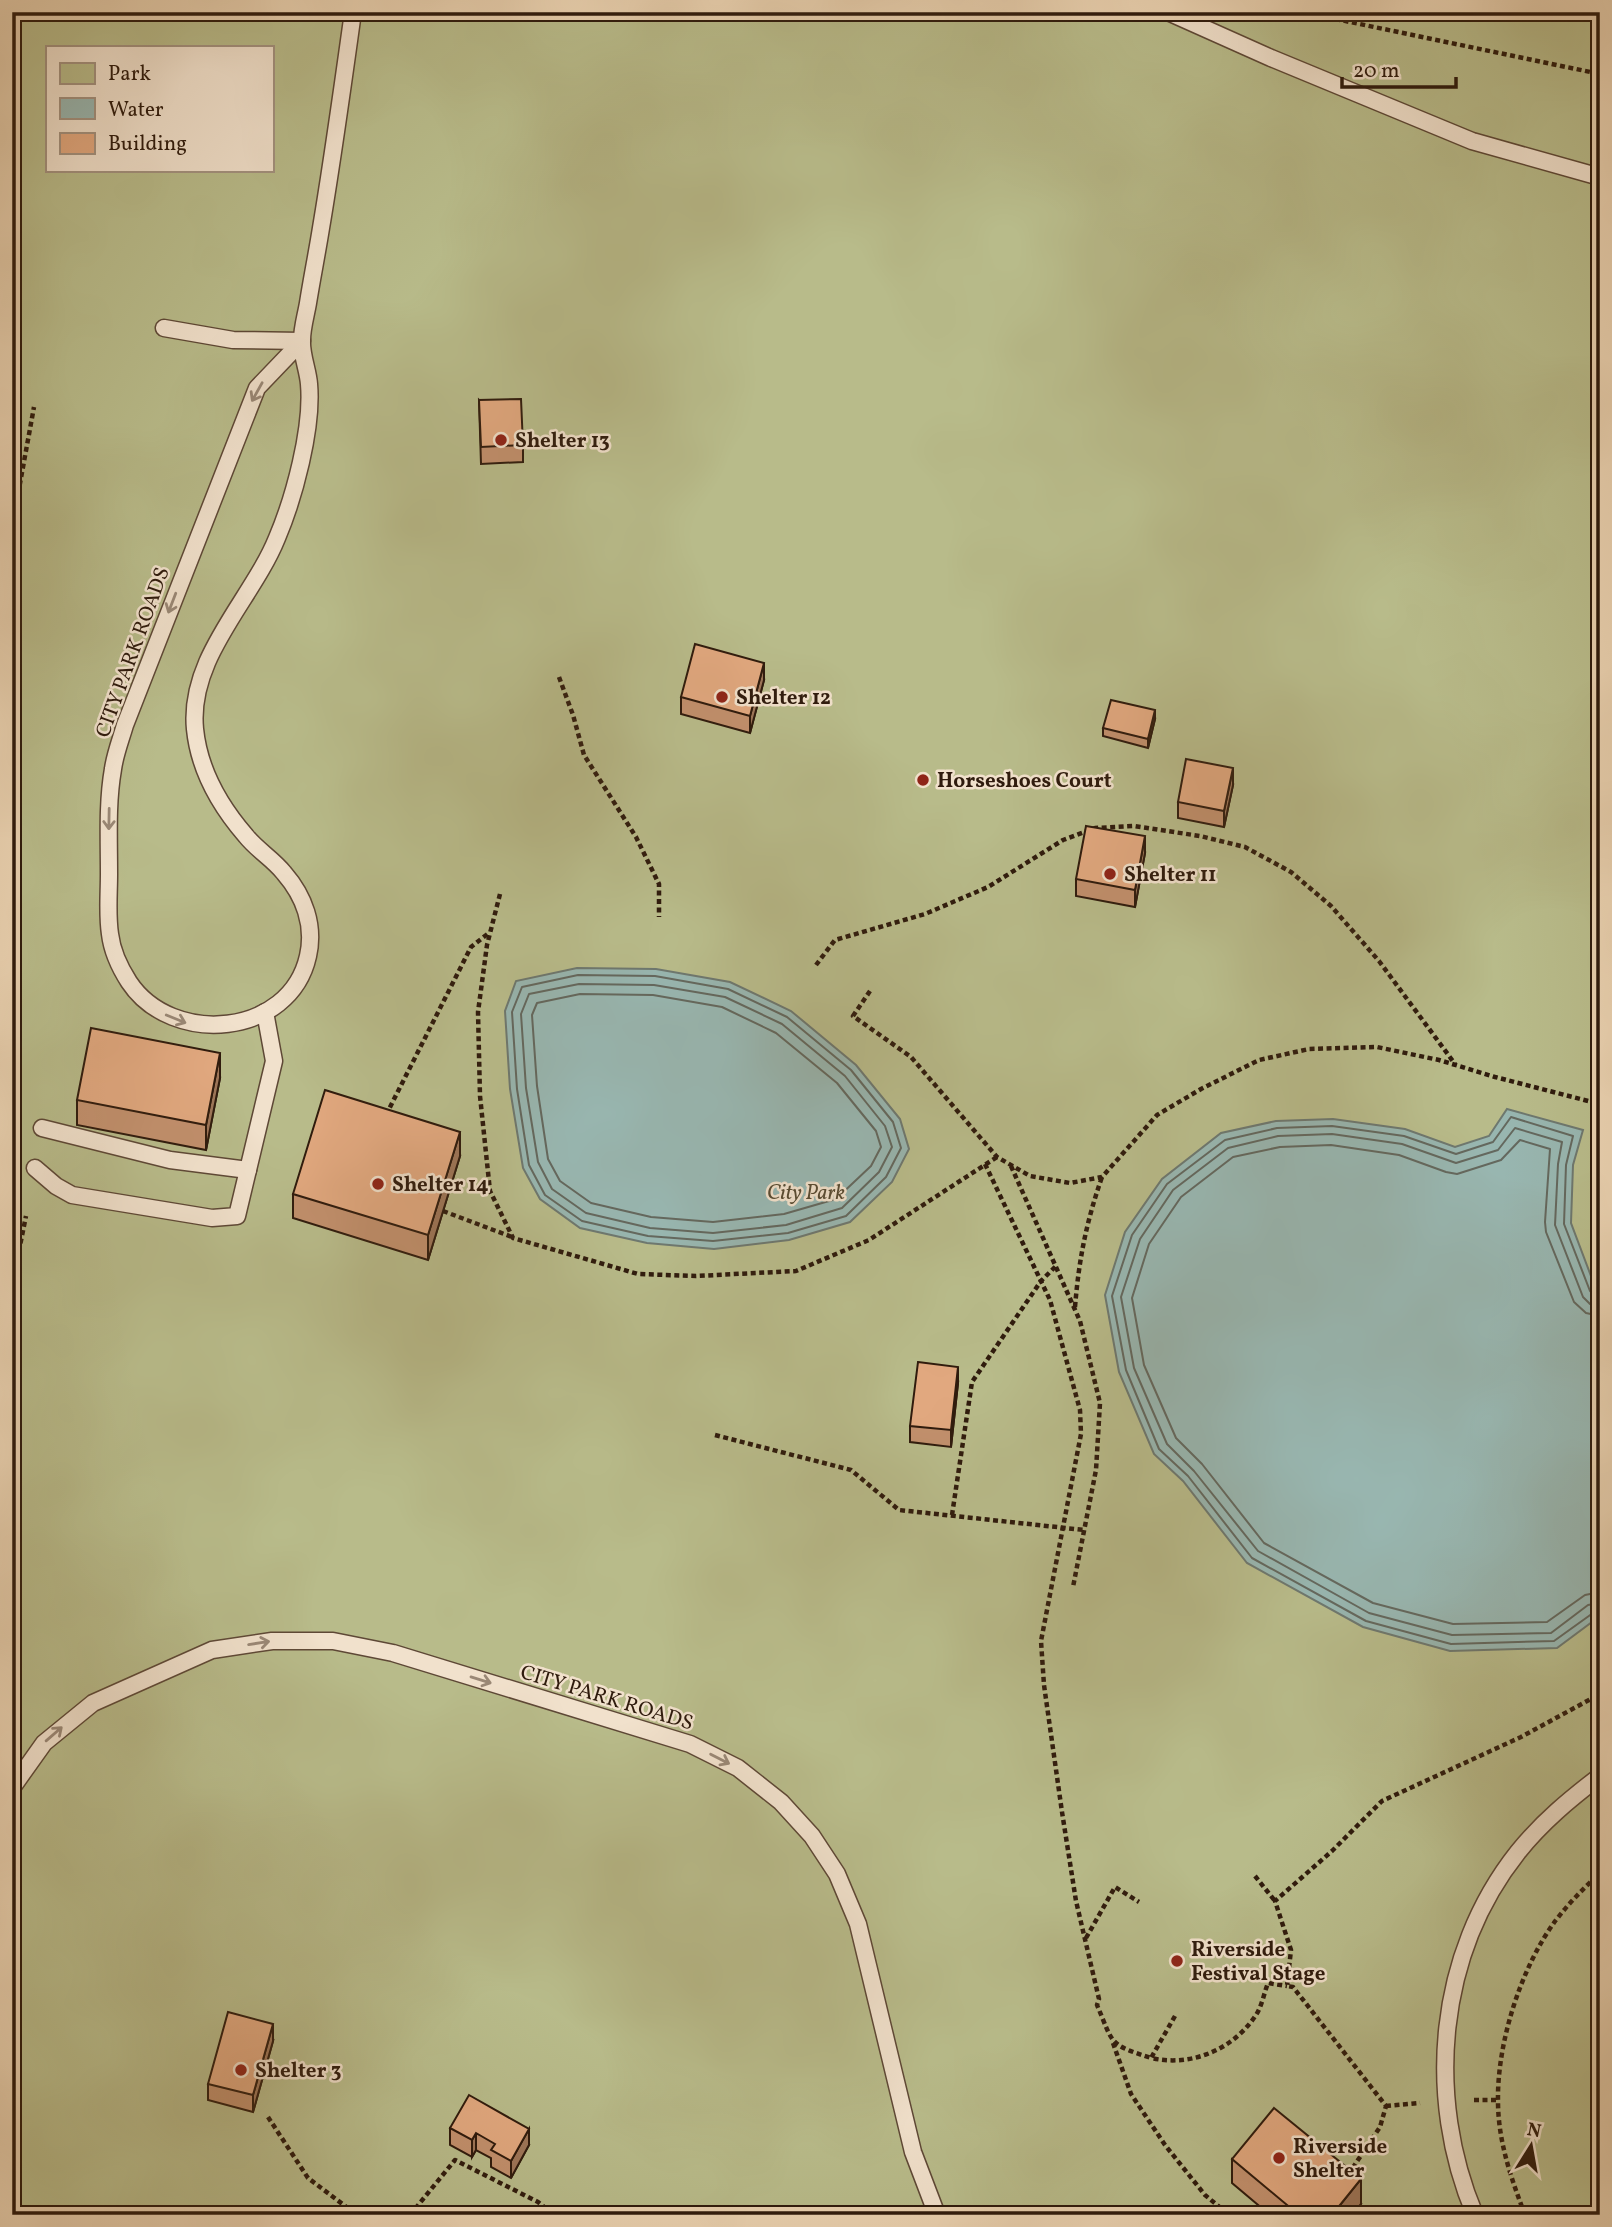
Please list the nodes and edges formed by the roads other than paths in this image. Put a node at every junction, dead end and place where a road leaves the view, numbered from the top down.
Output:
1 (353, 12) edge
2 (1168, 12) edge
3 (1600, 177) edge
4 (164, 328) dead end
5 (302, 341) junction
6 (265, 1012) junction
7 (42, 1128) dead end
8 (35, 1168) dead end
9 (248, 1170) junction
10 (1600, 1776) edge
11 (12, 1788) edge
12 (937, 2215) edge
13 (1475, 2215) edge

1 - 5 lane, CITY PARK ROADS
2 - 3 lane
4 - 5 lane
5 - 6 lane, CITY PARK ROADS
5 -> 6 lane, CITY PARK ROADS
6 - 9 lane
7 - 9 lane
8 - 9 lane
10 - 13 lane
11 -> 12 lane, CITY PARK ROADS

